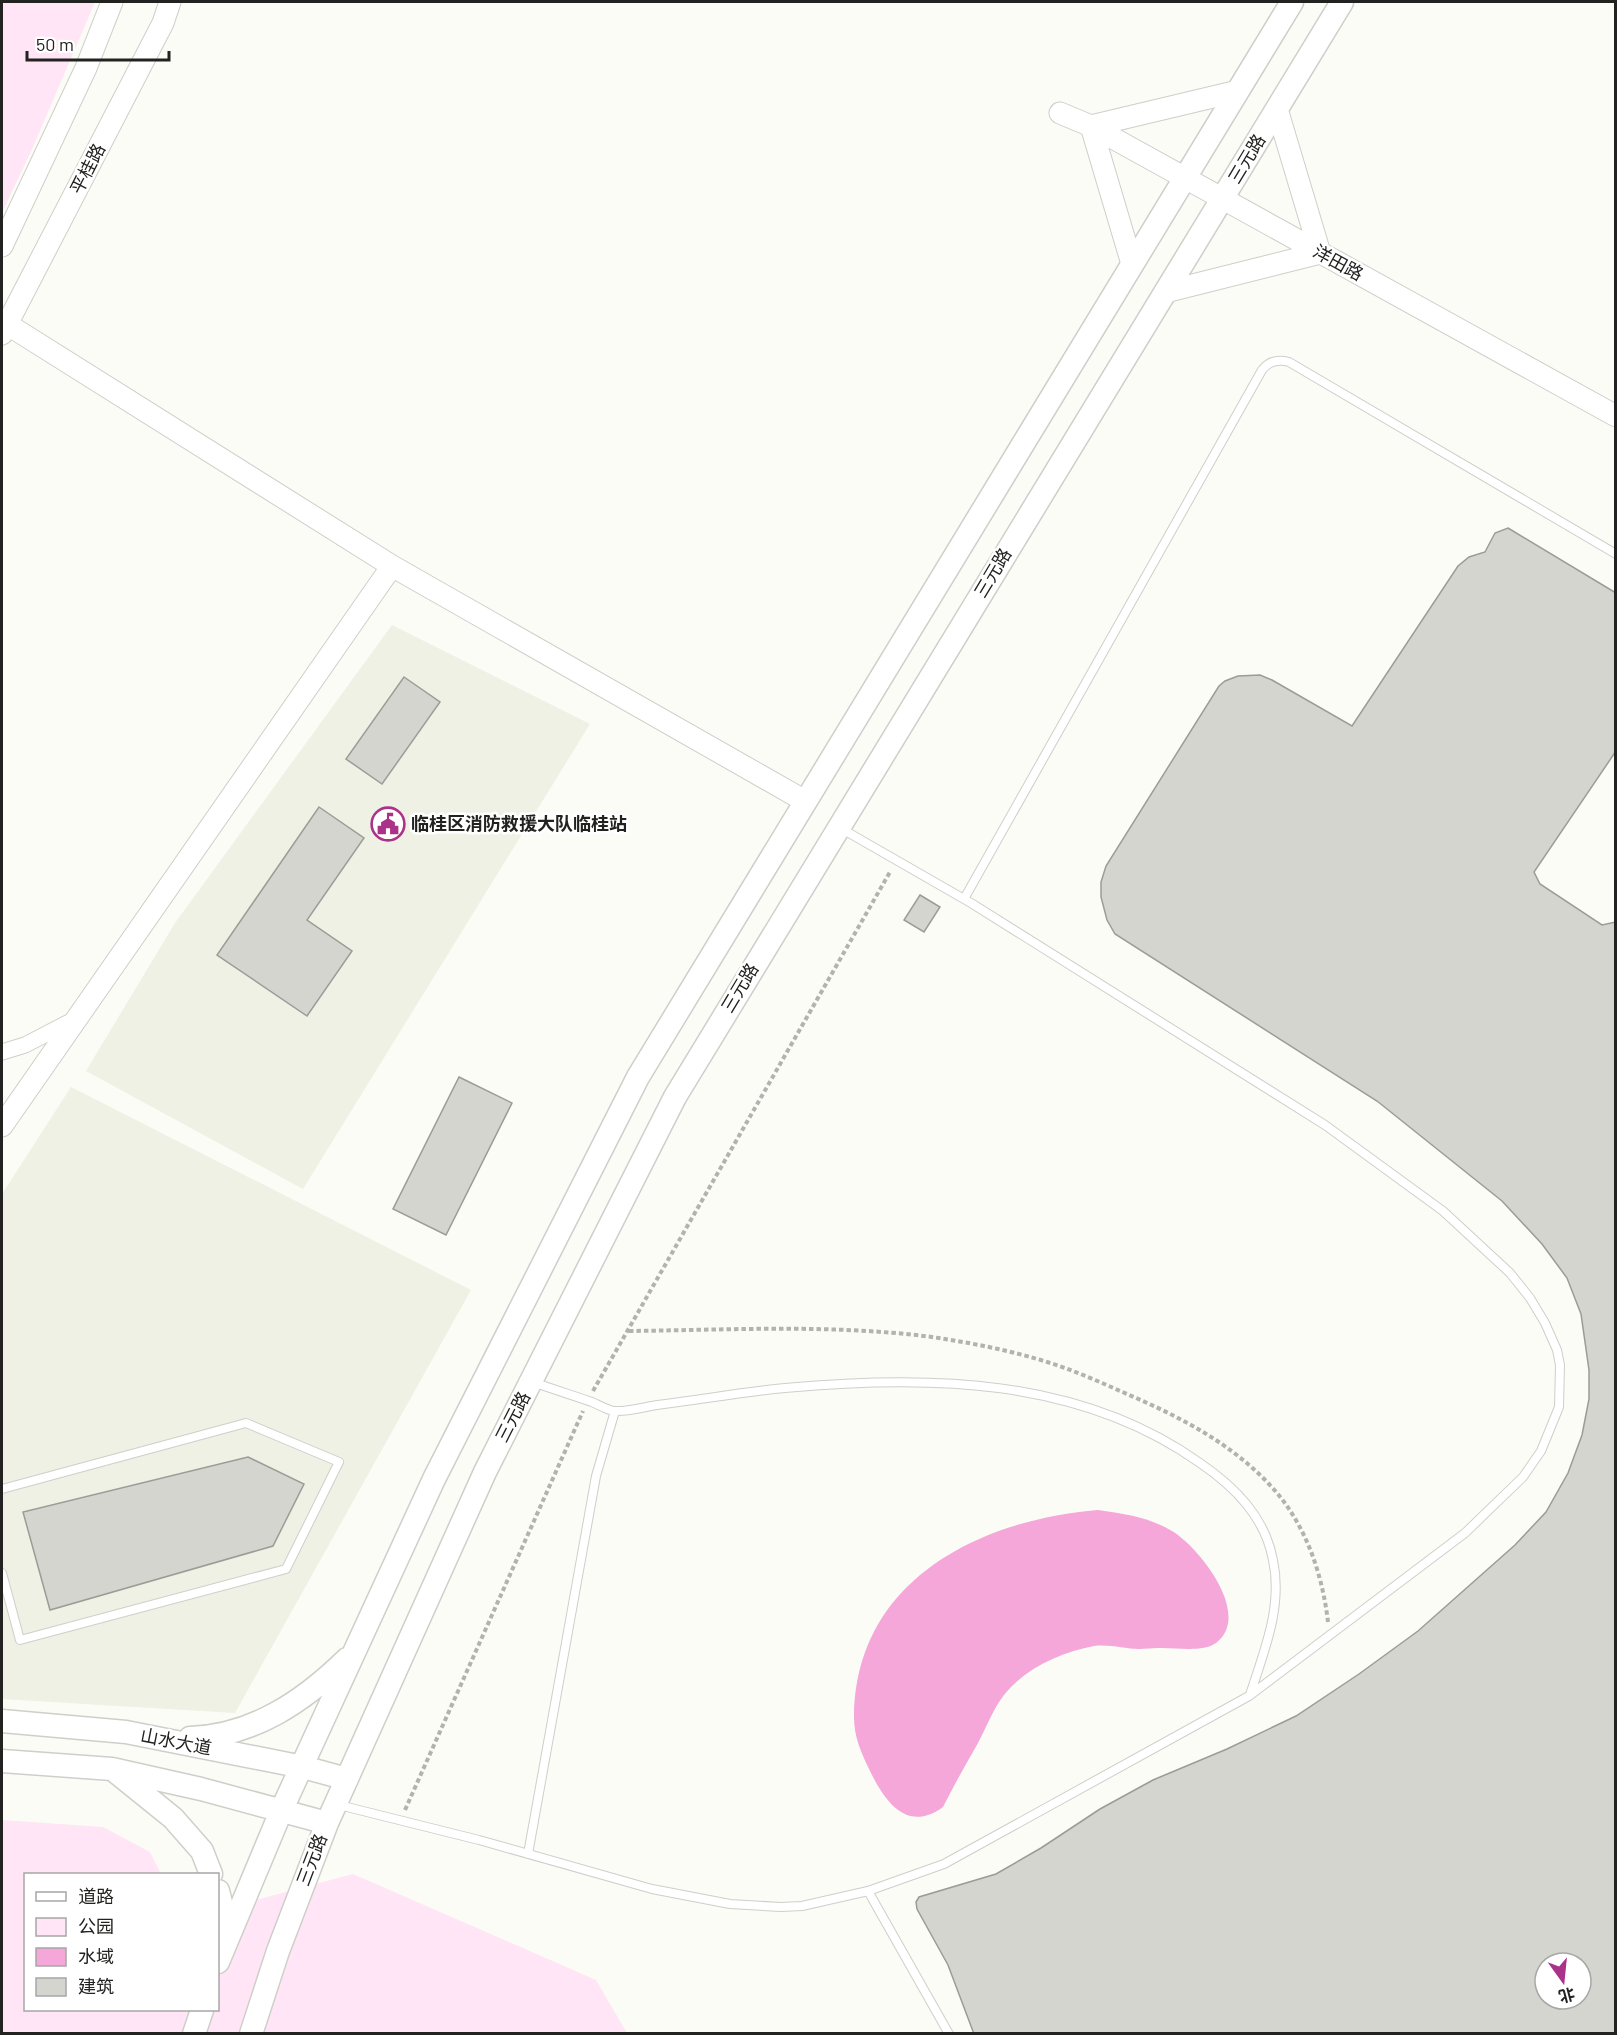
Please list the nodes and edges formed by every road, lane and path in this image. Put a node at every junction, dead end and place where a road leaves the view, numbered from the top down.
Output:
1 (112, 2) edge
2 (170, 2) edge
3 (1292, 2) edge
4 (1342, 2) edge
5 (1238, 91) junction
6 (1277, 109) junction
7 (1060, 112) dead end
8 (1091, 126) junction
9 (1185, 179) junction
10 (1222, 199) junction
11 (2, 246) edge
12 (1320, 253) junction
13 (1132, 264) junction
14 (1165, 292) junction
15 (4, 327) edge
16 (1616, 416) edge
17 (1616, 554) edge
18 (392, 566) junction
19 (805, 801) junction
20 (838, 826) junction
21 (897, 861) junction
22 (964, 899) junction
23 (76, 1018) junction
24 (2, 1052) edge
25 (2, 1126) edge
26 (531, 1381) junction
27 (588, 1401) junction
28 (615, 1411) junction
29 (2, 1489) edge
30 (2, 1573) edge
31 (356, 1649) junction
32 (1249, 1696) junction
33 (2, 1721) edge
34 (164, 1739) junction
35 (2, 1761) edge
36 (303, 1767) junction
37 (112, 1769) junction
38 (347, 1779) junction
39 (282, 1809) junction
40 (331, 1814) junction
41 (400, 1821) junction
42 (528, 1854) junction
43 (211, 1873) edge
44 (868, 1891) junction
45 (219, 1895) edge
46 (229, 1934) junction
47 (219, 1959) edge
48 (202, 2011) edge
49 (194, 2034) edge
50 (251, 2034) edge
51 (949, 2034) edge

1 - 11 street
2 - 15 street, 平桂路
3 - 5 main road
4 - 6 main road, 三元路
5 - 8 street
5 - 9 main road
6 - 10 main road, 三元路
6 - 12 street
7 - 8 street, 洋田路
8 - 9 street, 洋田路
8 - 13 street
9 - 10 street, 洋田路
9 - 13 main road
10 - 12 street, 洋田路
10 - 14 main road, 三元路
12 - 14 street
12 - 16 street, 洋田路
13 - 19 main road
14 - 20 main road, 三元路
15 - 18 street
17 - 22 lane
18 - 19 street
18 - 23 street
19 - 31 main road
20 - 21 lane
20 - 26 main road, 三元路
21 - 22 lane
21 - 27 path
22 - 32 lane
23 - 24 street
23 - 25 street
26 - 27 lane
26 - 38 main road, 三元路
27 - 28 lane
27 - 41 path
28 - 32 lane
28 - 42 lane
29 - 30 lane
31 - 34 main road
31 - 36 main road
32 - 44 lane
33 - 34 main road, 山水大道
34 - 36 main road, 山水大道
35 - 37 main road
36 - 38 main road, 山水大道
36 - 39 main road
37 - 39 main road
37 - 43 main road
38 - 40 main road, 三元路
39 - 40 main road
39 - 46 main road
40 - 41 lane
40 - 50 main road, 三元路
41 - 42 lane
42 - 44 lane
44 - 51 lane
45 - 46 main road
46 - 47 main road
48 - 49 main road

